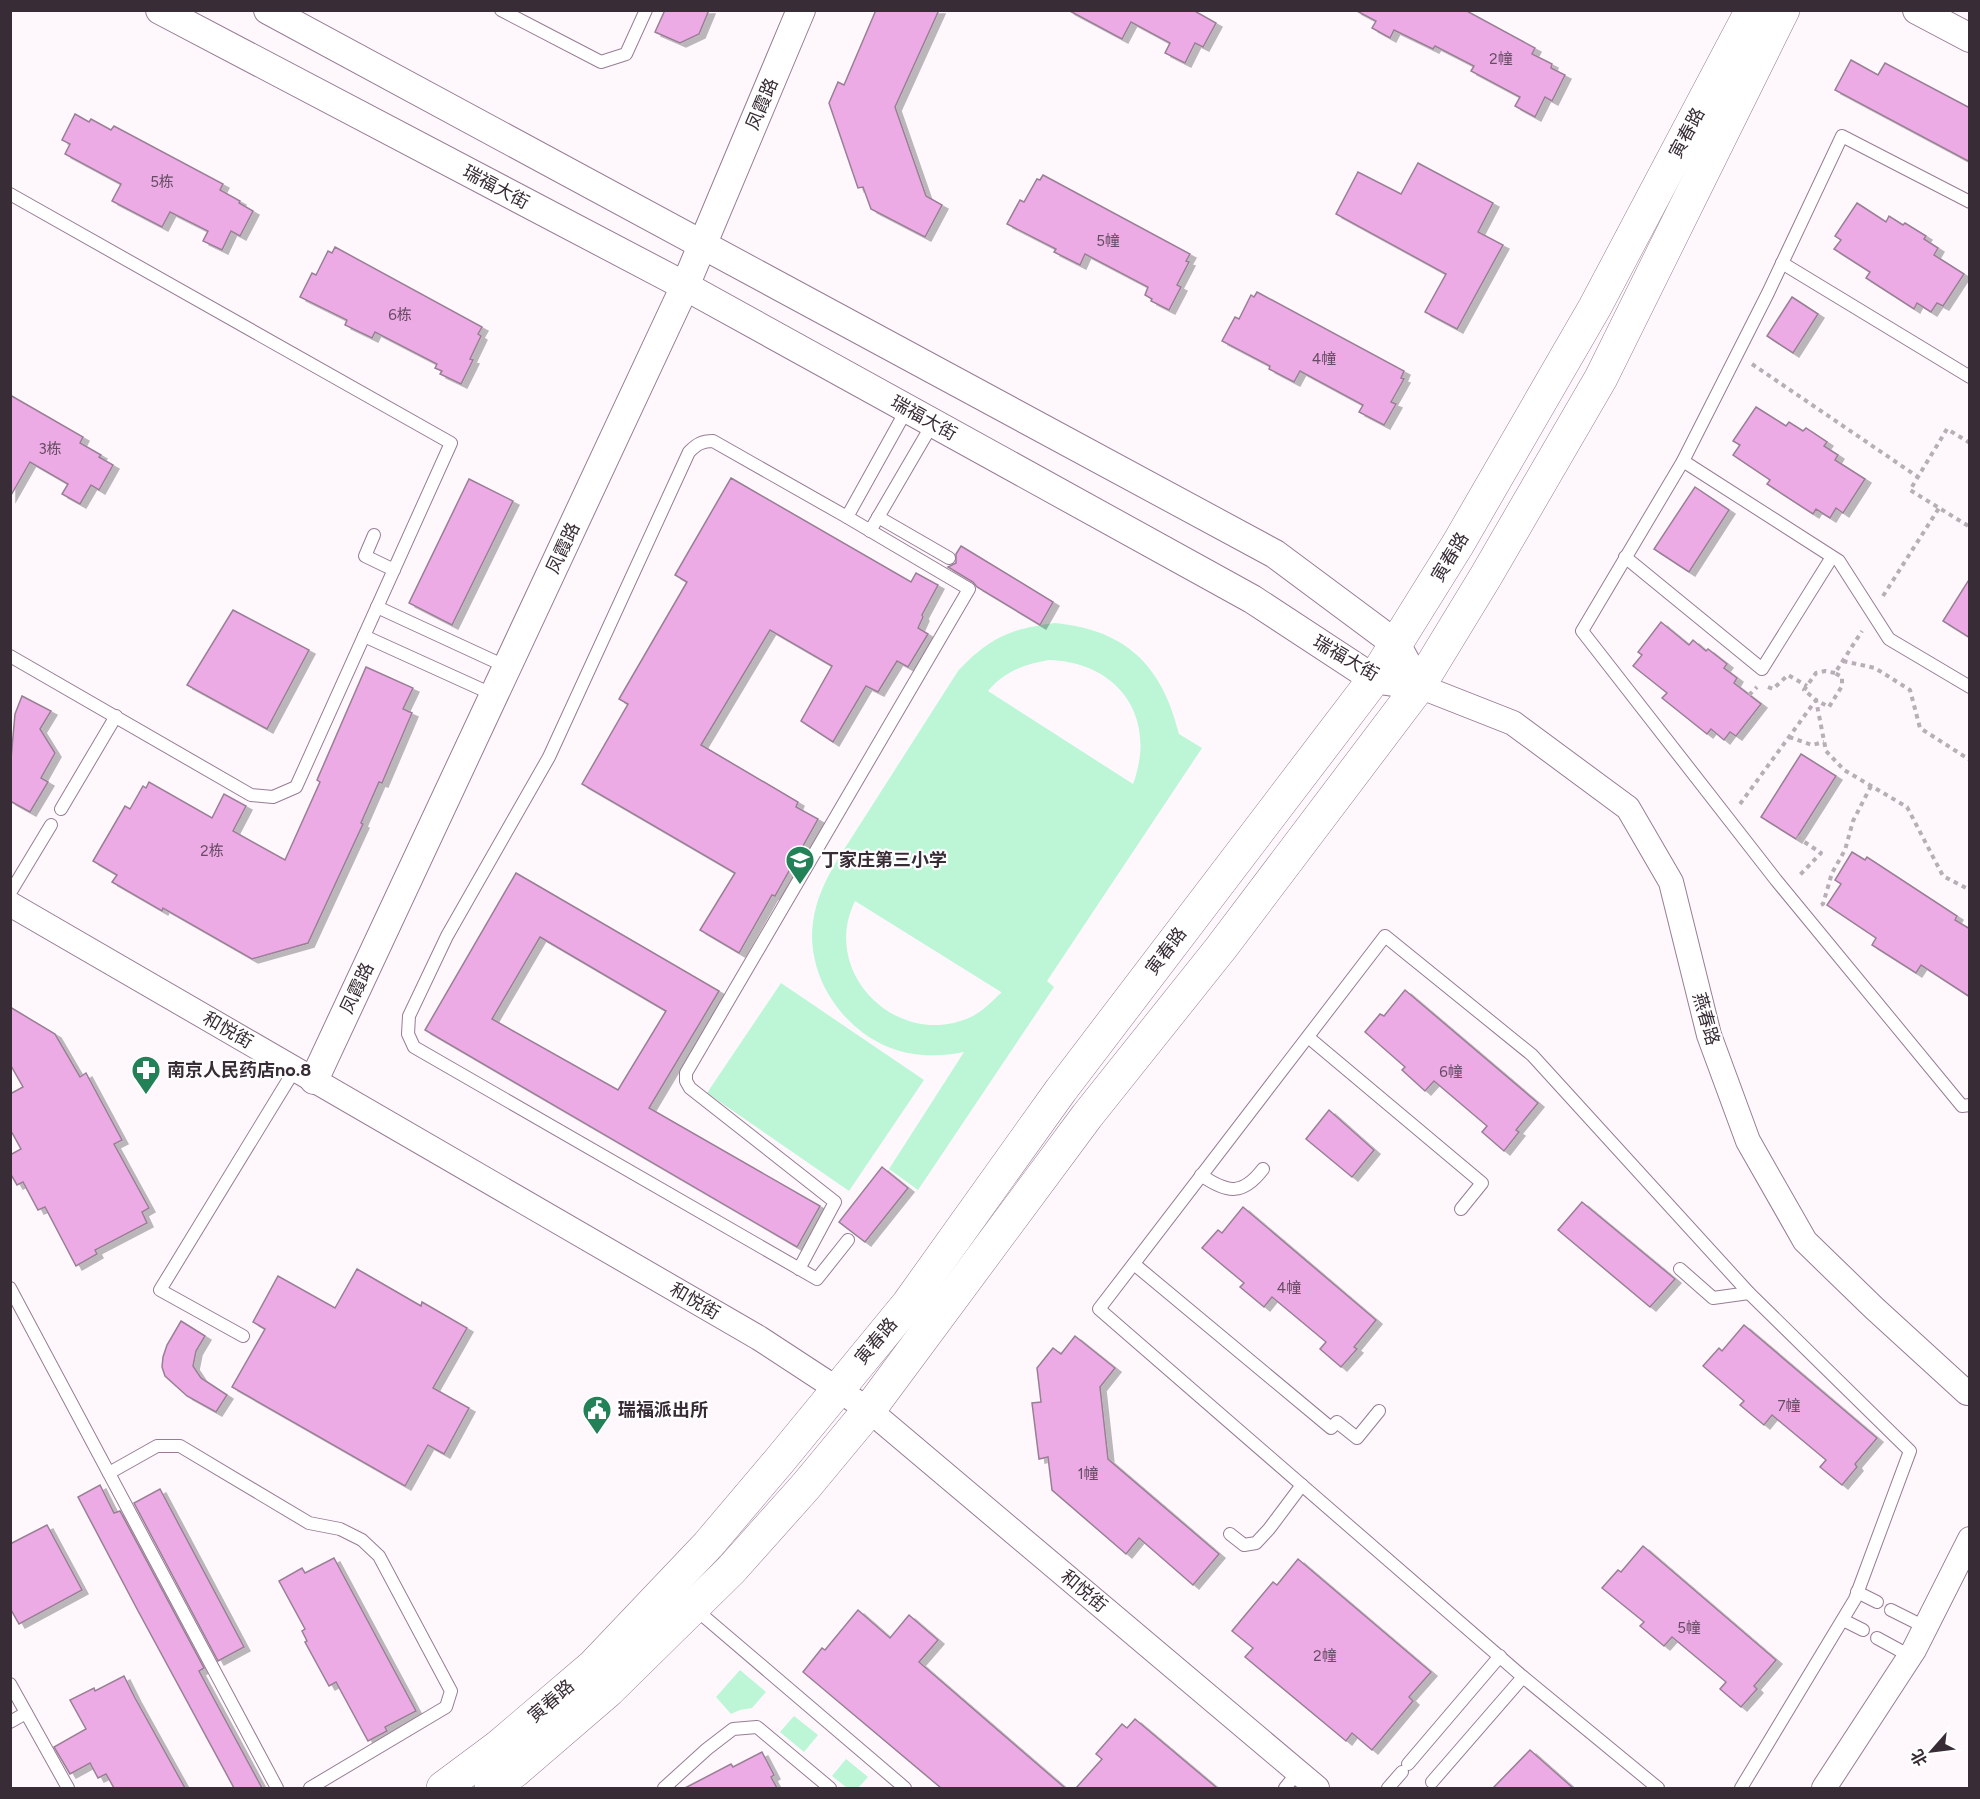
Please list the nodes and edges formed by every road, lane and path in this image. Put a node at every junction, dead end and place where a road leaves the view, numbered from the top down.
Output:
1 (160, 10) edge
2 (268, 10) edge
3 (501, 10) edge
4 (646, 10) edge
5 (801, 10) edge
6 (1752, 10) edge
7 (1783, 10) edge
8 (1917, 10) edge
9 (1970, 38) edge
10 (10, 194) edge
11 (1970, 202) edge
12 (702, 244) junction
13 (1782, 263) junction
14 (685, 286) junction
15 (1737, 354) junction
16 (1970, 377) edge
17 (907, 409) junction
18 (933, 423) junction
19 (1970, 443) edge
20 (1683, 461) junction
21 (1918, 477) junction
22 (1939, 508) junction
23 (847, 517) junction
24 (878, 517) junction
25 (1970, 527) edge
26 (870, 531) junction
27 (374, 535) dead end
28 (1625, 557) junction
29 (1832, 557) junction
30 (949, 558) dead end
31 (394, 570) junction
32 (377, 607) junction
33 (1872, 613) junction
34 (364, 636) junction
35 (1396, 644) junction
36 (10, 656) edge
37 (1843, 661) junction
38 (507, 667) junction
39 (1835, 673) junction
40 (1374, 679) junction
41 (1760, 684) dead end
42 (1419, 686) junction
43 (1970, 687) edge
44 (494, 695) junction
45 (1749, 695) dead end
46 (1816, 700) junction
47 (116, 717) junction
48 (1789, 737) junction
49 (1824, 742) junction
50 (1970, 760) edge
51 (1871, 786) junction
52 (61, 809) dead end
53 (1729, 820) junction
54 (51, 825) dead end
55 (1797, 837) dead end
56 (1784, 889) junction
57 (1970, 890) edge
58 (10, 893) edge
59 (10, 904) edge
60 (1806, 916) junction
61 (1308, 1037) junction
62 (305, 1075) junction
63 (1970, 1105) edge
64 (1263, 1169) dead end
65 (1201, 1175) junction
66 (1461, 1209) dead end
67 (848, 1240) dead end
68 (1134, 1264) junction
69 (799, 1269) junction
70 (1680, 1269) dead end
71 (10, 1288) edge
72 (1749, 1293) junction
73 (243, 1336) dead end
74 (836, 1389) junction
75 (1968, 1394) edge
76 (869, 1410) junction
77 (1379, 1411) dead end
78 (109, 1473) junction
79 (1302, 1485) junction
80 (1230, 1534) dead end
81 (1970, 1539) edge
82 (1857, 1592) junction
83 (1877, 1602) dead end
84 (694, 1608) junction
85 (1891, 1610) dead end
86 (1843, 1620) junction
87 (1925, 1627) junction
88 (1863, 1630) dead end
89 (1877, 1638) dead end
90 (1500, 1656) junction
91 (1910, 1656) junction
92 (1523, 1677) junction
93 (10, 1684) edge
94 (26, 1713) junction
95 (10, 1722) edge
96 (1292, 1780) edge
97 (1431, 1782) dead end
98 (68, 1788) edge
99 (277, 1788) edge
100 (310, 1788) edge
101 (443, 1788) edge
102 (491, 1788) edge
103 (664, 1788) edge
104 (830, 1788) edge
105 (905, 1788) edge
106 (1317, 1788) edge
107 (1388, 1788) edge
108 (1658, 1788) edge
109 (1741, 1788) edge
110 (1824, 1788) edge

1 - 14 street, 瑞福大街
2 - 12 street, 瑞福大街
3 - 4 lane
5 - 12 street, 凤霞路
6 - 35 main road, 寅春路
7 - 42 main road, 寅春路
8 - 9 street
10 - 31 lane
11 - 13 lane
12 - 14 street, 凤霞路
12 - 35 street, 瑞福大街
13 - 15 lane
13 - 16 lane
14 - 17 street, 瑞福大街
14 - 38 street, 凤霞路
15 - 20 lane
15 - 21 path
17 - 18 street, 瑞福大街
17 - 23 lane
18 - 24 lane
18 - 40 street, 瑞福大街
19 - 21 path
20 - 28 lane
20 - 29 lane
21 - 22 path
22 - 25 path
22 - 33 path
23 - 26 lane
23 - 69 lane
24 - 26 lane
24 - 30 lane
26 - 69 lane
27 - 31 lane
28 - 29 lane
28 - 53 lane
29 - 33 lane
31 - 32 lane
32 - 34 lane
32 - 38 lane
33 - 37 path
33 - 43 lane
34 - 44 lane
34 - 47 lane
35 - 40 main road, 寅春路
35 - 42 street, 瑞福大街
36 - 47 lane
37 - 39 path
37 - 50 path
38 - 44 street, 凤霞路
39 - 46 path
39 - 46 path
40 - 42 street, 瑞福大街
40 - 74 main road, 寅春路
41 - 45 path
42 - 75 street, 燕春路
42 - 76 main road, 寅春路
44 - 62 street, 凤霞路
46 - 48 path
46 - 49 path
47 - 52 lane
48 - 49 path
48 - 53 path
49 - 51 path
51 - 57 path
51 - 60 path
53 - 56 lane
54 - 58 lane
55 - 56 path
56 - 60 lane
59 - 62 street, 和悦街
60 - 63 lane
61 - 65 lane
61 - 66 lane
61 - 72 lane
62 - 73 lane
62 - 74 street, 和悦街
64 - 65 lane
65 - 68 lane
67 - 69 lane
68 - 77 lane
68 - 79 lane
70 - 72 lane
71 - 78 lane
72 - 82 lane
74 - 76 street, 和悦街
74 - 101 main road, 寅春路
76 - 84 main road, 寅春路
76 - 96 street, 和悦街
78 - 99 lane
78 - 100 lane
79 - 80 lane
79 - 90 lane
81 - 87 street
82 - 83 lane
82 - 86 lane
84 - 102 main road, 寅春路
84 - 105 lane
85 - 87 lane
86 - 88 lane
86 - 109 lane
87 - 91 street
89 - 91 lane
90 - 92 lane
90 - 107 lane
91 - 110 street
92 - 97 lane
92 - 108 lane
93 - 94 lane
94 - 95 lane
94 - 98 lane
96 - 106 street, 和悦街
103 - 104 lane

